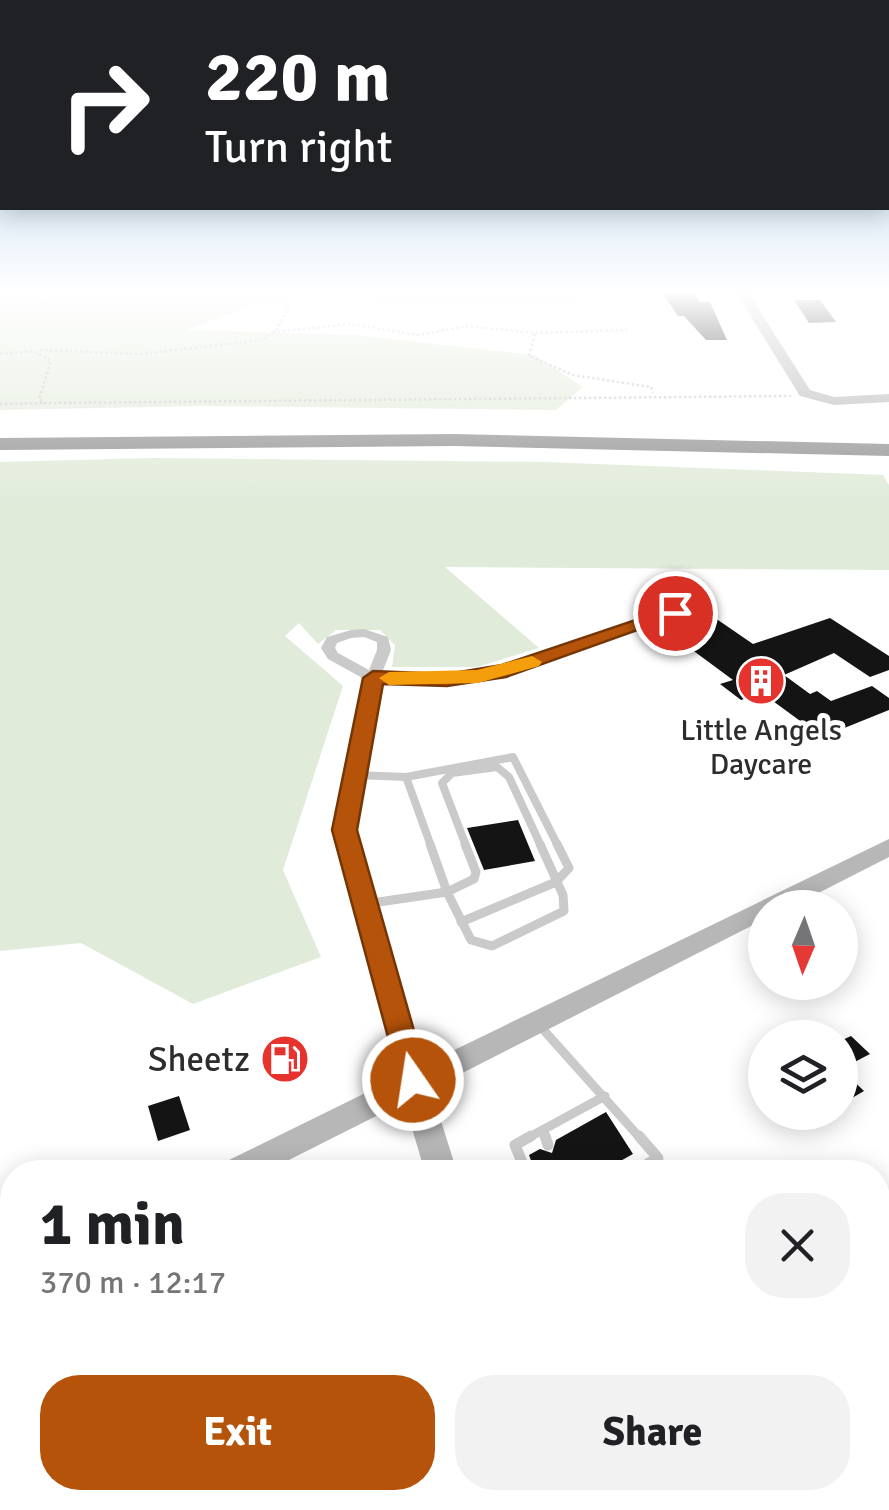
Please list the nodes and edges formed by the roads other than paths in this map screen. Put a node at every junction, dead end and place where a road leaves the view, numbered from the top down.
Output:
1 (787, 361) edge
2 (889, 398) edge
3 (0, 432) edge
4 (889, 434) edge
5 (454, 440) junction
6 (0, 444) edge
7 (889, 450) edge
8 (889, 459) edge
9 (710, 601) dead end
10 (373, 678) joint
11 (353, 774) junction
12 (406, 777) junction
13 (889, 847) edge
14 (556, 882) junction
15 (802, 890) edge
16 (447, 892) junction
17 (365, 904) junction
18 (748, 916) edge
19 (462, 922) junction
20 (535, 1020) junction
21 (413, 1080) junction
22 (604, 1096) junction
23 (581, 1110) junction
24 (587, 1123) dead end
25 (542, 1130) junction
26 (548, 1145) dead end
27 (259, 1160) edge
28 (437, 1160) edge
29 (521, 1160) edge
30 (654, 1160) edge

1 - 2 main road
3 - 4 highway
5 - 6 highway
5 - 7 highway
5 - 8 highway
9 - 10 lane
10 - 11 street
11 - 12 lane
11 - 17 street
12 - 14 lane
12 - 16 lane
13 - 15 main road
14 - 16 lane
14 - 19 lane
14 - 19 lane
16 - 17 lane
16 - 19 lane
17 - 21 street
18 - 20 main road
20 - 21 main road
20 - 22 lane
21 - 27 main road
21 - 28 main road
22 - 23 lane
22 - 30 lane
23 - 24 lane
23 - 25 lane
25 - 26 lane
25 - 29 lane

